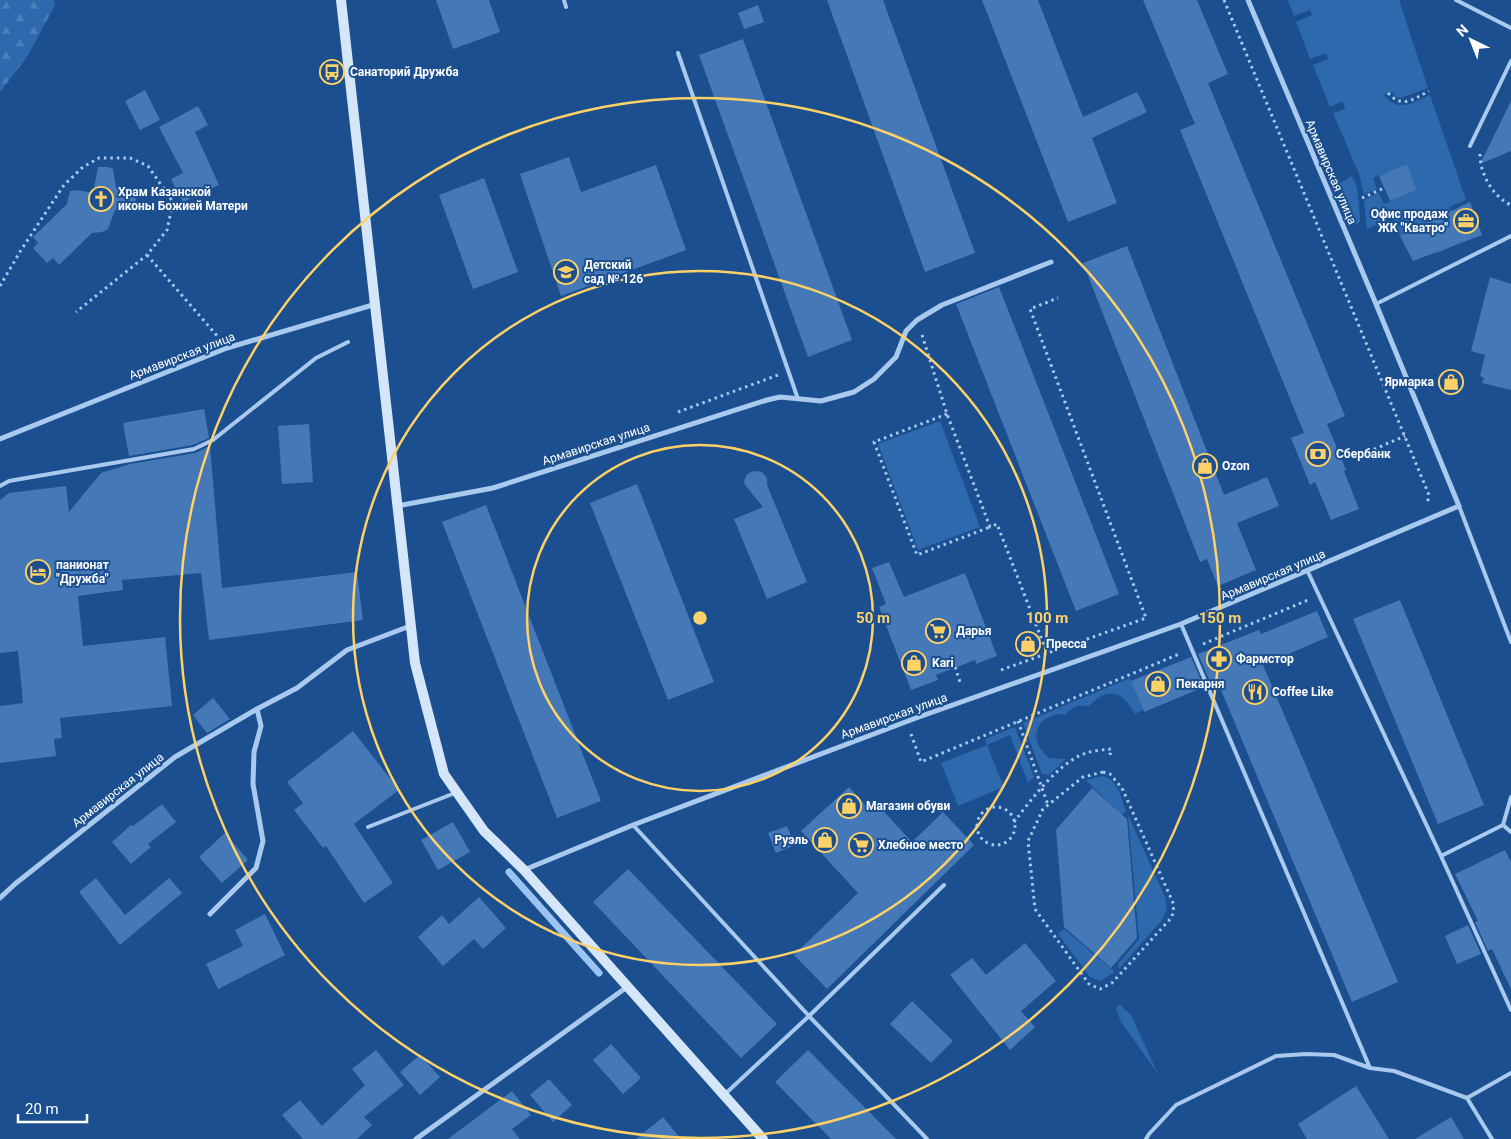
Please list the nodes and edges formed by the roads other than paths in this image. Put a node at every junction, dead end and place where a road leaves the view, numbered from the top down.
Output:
1 (341, 0) edge
2 (564, 0) edge
3 (1248, 0) edge
4 (1456, 0) edge
5 (566, 7) dead end
6 (1511, 28) edge
7 (678, 53) dead end
8 (1511, 61) edge
9 (1470, 146) dead end
10 (1511, 236) edge
11 (1050, 262) dead end
12 (376, 304) junction
13 (1376, 304) junction
14 (348, 342) dead end
15 (798, 399) junction
16 (0, 439) edge
17 (0, 486) edge
18 (396, 506) junction
19 (1459, 506) junction
20 (1308, 572) junction
21 (1181, 624) junction
22 (411, 626) junction
23 (1511, 642) edge
24 (257, 709) junction
25 (457, 793) junction
26 (1511, 797) edge
27 (1503, 825) junction
28 (633, 826) junction
29 (368, 827) dead end
30 (1511, 832) edge
31 (1441, 856) junction
32 (524, 870) junction
33 (944, 885) dead end
34 (0, 898) edge
35 (210, 914) dead end
36 (627, 987) junction
37 (1511, 1010) edge
38 (809, 1016) junction
39 (1370, 1068) junction
40 (1511, 1073) edge
41 (724, 1095) junction
42 (1467, 1098) junction
43 (416, 1139) edge
44 (762, 1139) edge
45 (927, 1139) edge
46 (1146, 1139) edge
47 (1492, 1139) edge

1 - 12 main road
2 - 5 lane
3 - 13 street, Армавирская улица
4 - 6 lane
7 - 15 lane
8 - 9 lane
10 - 13 lane
11 - 15 street, Армавирская улица
12 - 16 street, Армавирская улица
12 - 18 main road
13 - 19 street, Армавирская улица
14 - 17 lane
15 - 18 street, Армавирская улица
18 - 22 main road
19 - 20 street, Армавирская улица
19 - 23 lane
20 - 21 street, Армавирская улица
20 - 31 lane
21 - 28 street, Армавирская улица
21 - 39 lane
22 - 24 street, Армавирская улица
22 - 25 main road
24 - 34 street, Армавирская улица
24 - 35 street
25 - 29 lane
25 - 32 main road
26 - 27 lane
27 - 30 lane
27 - 31 lane
28 - 32 street, Армавирская улица
28 - 38 lane
31 - 37 lane
32 - 36 main road
33 - 38 lane
36 - 41 main road
36 - 43 street
38 - 41 lane
38 - 45 lane
39 - 42 lane
39 - 46 lane
40 - 42 lane
41 - 44 main road
42 - 47 lane

